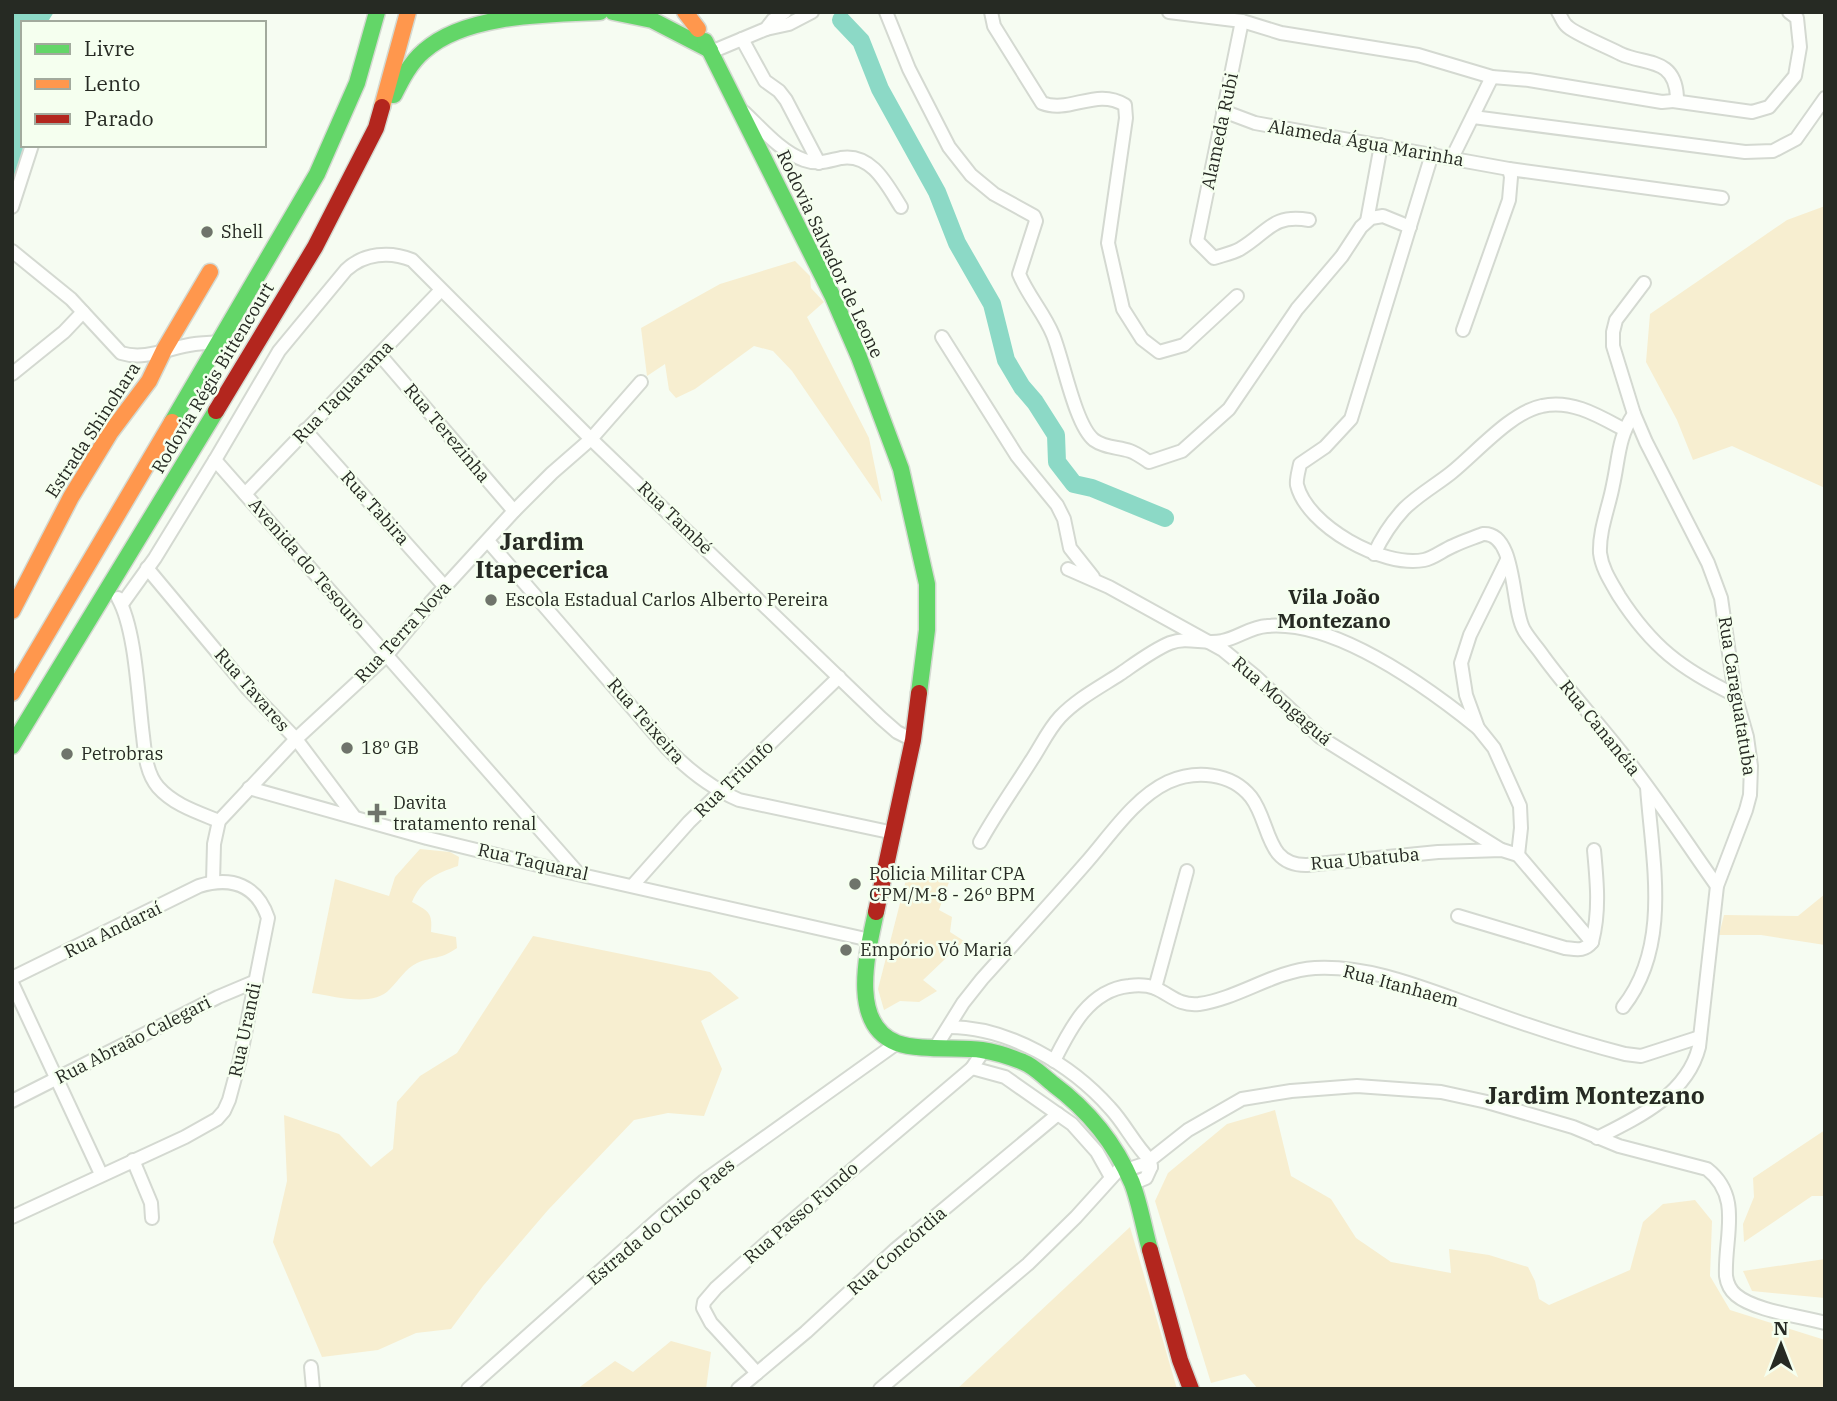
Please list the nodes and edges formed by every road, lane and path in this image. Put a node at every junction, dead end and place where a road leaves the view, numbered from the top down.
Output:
1 (377, 12) edge
2 (408, 12) edge
3 (600, 12) edge
4 (614, 12) edge
5 (684, 12) edge
6 (690, 12) edge
7 (785, 12) edge
8 (812, 12) edge
9 (886, 12) edge
10 (991, 12) edge
11 (1169, 12) edge
12 (1558, 12) edge
13 (1789, 12) edge
14 (1242, 21) junction
15 (698, 29) junction
16 (766, 29) junction
17 (742, 39) junction
18 (711, 51) junction
19 (1492, 77) junction
20 (1825, 99) edge
21 (1673, 101) junction
22 (736, 104) junction
23 (1223, 111) junction
24 (1473, 117) junction
25 (376, 128) junction
26 (1381, 145) junction
27 (31, 147) edge
28 (1432, 154) junction
29 (1452, 158) junction
30 (819, 163) junction
31 (1509, 169) junction
32 (1722, 198) dead end
33 (12, 207) edge
34 (901, 207) dead end
35 (1309, 220) dead end
36 (1367, 221) junction
37 (1410, 227) junction
38 (12, 251) edge
39 (210, 272) dead end
40 (1644, 283) dead end
41 (441, 290) junction
42 (1237, 296) dead end
43 (83, 312) junction
44 (1462, 330) dead end
45 (942, 337) dead end
46 (219, 342) junction
47 (164, 350) junction
48 (380, 355) junction
49 (12, 374) edge
50 (641, 382) dead end
51 (1634, 414) junction
52 (1623, 429) junction
53 (305, 430) junction
54 (591, 439) junction
55 (215, 460) junction
56 (245, 494) junction
57 (514, 511) junction
58 (488, 541) junction
59 (1374, 554) junction
60 (1507, 560) junction
61 (148, 568) junction
62 (1068, 569) dead end
63 (1096, 580) junction
64 (111, 584) junction
65 (445, 587) junction
66 (122, 604) junction
67 (12, 611) edge
68 (1209, 642) junction
69 (387, 655) junction
70 (839, 677) junction
71 (12, 693) edge
72 (1735, 695) junction
73 (1478, 728) junction
74 (296, 739) junction
75 (914, 740) junction
76 (12, 746) edge
77 (1647, 787) junction
78 (249, 788) junction
79 (720, 792) junction
80 (352, 815) junction
81 (219, 821) junction
82 (894, 833) junction
83 (980, 842) dead end
84 (1502, 850) junction
85 (1594, 850) dead end
86 (1518, 855) junction
87 (1187, 871) dead end
88 (578, 873) junction
89 (213, 882) junction
90 (633, 885) junction
91 (1717, 886) junction
92 (1458, 916) dead end
93 (870, 940) junction
94 (1592, 942) junction
95 (12, 981) edge
96 (256, 981) junction
97 (1155, 988) junction
98 (1623, 1007) dead end
99 (948, 1027) junction
100 (1700, 1037) junction
101 (897, 1043) junction
102 (935, 1048) junction
103 (984, 1050) junction
104 (1054, 1061) junction
105 (972, 1068) junction
106 (58, 1078) junction
107 (12, 1101) edge
108 (1058, 1114) junction
109 (1597, 1138) junction
110 (134, 1160) junction
111 (1151, 1163) junction
112 (101, 1174) junction
113 (1123, 1174) junction
114 (12, 1217) edge
115 (152, 1218) dead end
116 (1825, 1322) edge
117 (311, 1367) dead end
118 (757, 1373) junction
119 (313, 1389) edge
120 (468, 1389) edge
121 (738, 1389) edge
122 (880, 1389) edge
123 (1191, 1389) edge

1 - 46 main road, Rodovia Régis Bittencourt
2 - 25 main road, Rodovia Régis Bittencourt
3 - 25 main road
4 - 18 main road
5 - 15 main road
6 - 15 main road, Rodovia Salvador de Leone
7 - 16 street
8 - 16 street
9 - 36 street
10 - 42 street
11 - 14 street
12 - 21 street
13 - 21 street
14 - 19 street
14 - 23 street, Alameda Rubi
15 - 18 main road, Rodovia Salvador de Leone
16 - 17 street
17 - 18 street
17 - 30 street
18 - 22 main road, Rodovia Salvador de Leone
19 - 21 street
19 - 24 street
20 - 24 street
22 - 30 street
22 - 75 main road, Rodovia Salvador de Leone
23 - 26 street, Alameda Água Marinha
23 - 35 street, Alameda Rubi
24 - 29 street
25 - 64 main road, Rodovia Régis Bittencourt
26 - 28 street, Alameda Água Marinha
26 - 36 street
27 - 33 street
28 - 29 street, Alameda Água Marinha
28 - 37 street
29 - 31 street, Alameda Água Marinha
30 - 34 street
31 - 32 street, Alameda Água Marinha
31 - 44 street
36 - 37 street
37 - 59 street
38 - 43 street
39 - 47 main road, Estrada Shinohara
40 - 51 street, Rua Caraguatatuba
41 - 48 street, Rua Taquarama
41 - 54 street, Rua També
41 - 55 street, Rua També
43 - 47 street
43 - 49 street
45 - 63 street, Rua Mongaguá
46 - 47 street
46 - 71 main road, Rodovia Régis Bittencourt
47 - 67 main road, Estrada Shinohara
48 - 53 street, Rua Taquarama
48 - 57 street, Rua Terezinha
50 - 54 street, Rua Terra Nova
51 - 52 street
51 - 72 street, Rua Caraguatatuba
52 - 59 street
52 - 72 street
53 - 56 street, Rua Taquarama
53 - 65 street, Rua Tabira
54 - 57 street, Rua Terra Nova
54 - 70 street, Rua També
55 - 56 street, Avenida do Tesouro
55 - 61 street, Rua També
56 - 69 street, Avenida do Tesouro
57 - 58 street, Rua Terra Nova
58 - 65 street, Rua Terra Nova
58 - 79 street, Rua Teixeira
59 - 60 street
60 - 73 street
60 - 77 street, Rua Cananéia
61 - 66 street, Rua També
61 - 74 street, Rua Tavares
62 - 63 street, Rua Mongaguá
63 - 68 street, Rua Mongaguá
64 - 66 street
64 - 76 main road, Rodovia Régis Bittencourt
65 - 69 street, Rua Terra Nova
66 - 81 street
68 - 73 street
68 - 83 street
68 - 84 street, Rua Mongaguá
69 - 74 street, Rua Terra Nova
69 - 88 street, Avenida do Tesouro
70 - 75 street, Rua També
70 - 79 street, Rua Triunfo
72 - 91 street, Rua Caraguatatuba
73 - 86 street
74 - 78 street, Rua Terra Nova
74 - 80 street, Rua Tavares
75 - 82 main road, Rodovia Salvador de Leone
77 - 91 street, Rua Cananéia
77 - 98 street
78 - 80 street, Rua Taquaral
78 - 81 street
79 - 82 street, Rua Teixeira
79 - 90 street, Rua Triunfo
80 - 88 street, Rua Taquaral
81 - 89 street
82 - 93 main road, Rodovia Salvador de Leone
84 - 86 street, Rua Ubatuba
84 - 99 street, Rua Ubatuba
85 - 94 street
86 - 94 street
87 - 97 street
88 - 90 street, Rua Taquaral
89 - 95 street, Rua Andaraí
89 - 96 street, Rua Urandi
90 - 93 street, Rua Taquaral
91 - 100 street, Rua Caraguatatuba
92 - 94 street
93 - 101 main road, Rodovia Salvador de Leone
95 - 106 street
96 - 106 street, Rua Abraão Calegari
96 - 110 street, Rua Urandi
97 - 100 street, Rua Itanhaem
97 - 104 street, Rua Itanhaem
99 - 102 street, Rua Ubatuba
99 - 104 street
100 - 109 street, Rua Caraguatatuba
101 - 102 main road
101 - 120 street, Estrada do Chico Paes
102 - 103 main road
103 - 105 street, Rua Passo Fundo
103 - 113 main road
104 - 111 street
105 - 108 street
105 - 118 street, Rua Passo Fundo
106 - 107 street, Rua Abraão Calegari
106 - 112 street
108 - 113 street
108 - 118 street, Rua Concórdia
109 - 111 street
109 - 116 street
110 - 112 street, Rua Urandi
110 - 115 street
111 - 113 street
112 - 114 street, Rua Urandi
113 - 122 street
113 - 123 main road
117 - 119 street
118 - 121 street, Rua Concórdia

